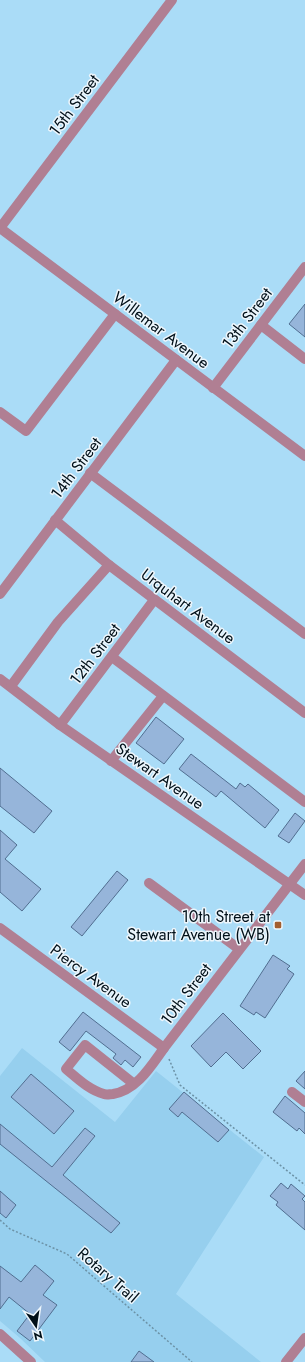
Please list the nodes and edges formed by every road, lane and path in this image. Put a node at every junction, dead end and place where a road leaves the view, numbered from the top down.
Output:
1 (172, 0) edge
2 (0, 228) edge
3 (305, 267) edge
4 (115, 314) junction
5 (261, 325) junction
6 (305, 359) edge
7 (176, 360) junction
8 (214, 388) junction
9 (0, 412) edge
10 (305, 456) edge
11 (90, 473) junction
12 (55, 520) junction
13 (109, 566) junction
14 (0, 594) edge
15 (154, 600) junction
16 (305, 634) edge
17 (112, 657) junction
18 (0, 679) edge
19 (11, 686) junction
20 (163, 696) junction
21 (305, 713) edge
22 (60, 725) junction
23 (112, 761) junction
24 (305, 802) edge
25 (305, 864) edge
26 (149, 883) dead end
27 (289, 884) junction
28 (305, 895) edge
29 (0, 928) edge
30 (239, 949) junction
31 (164, 1048) junction
32 (134, 1084) junction
33 (292, 1092) dead end
34 (305, 1102) edge
35 (305, 1185) edge
36 (0, 1220) edge
37 (0, 1334) edge
38 (305, 1338) edge
39 (27, 1361) edge
40 (192, 1362) edge
41 (286, 1362) edge

1 - 2 street, 15th Street
2 - 4 street, Willemar Avenue
3 - 5 street, 13th Street
4 - 7 street, Willemar Avenue
4 - 9 street
5 - 6 street
5 - 8 street, 13th Street
7 - 8 street, Willemar Avenue
7 - 11 street, 14th Street
8 - 10 street, Willemar Avenue
11 - 12 street, 14th Street
11 - 16 street
12 - 13 street, Urquhart Avenue
12 - 14 street, 14th Street
13 - 15 street, Urquhart Avenue
13 - 19 street
15 - 17 street, 12th Street
15 - 21 street, Urquhart Avenue
17 - 20 street
17 - 22 street, 12th Street
18 - 19 street, Stewart Avenue
19 - 22 street, Stewart Avenue
20 - 23 street
20 - 24 street
22 - 23 street, Stewart Avenue
23 - 27 street, Stewart Avenue
25 - 27 street, 10th Street
26 - 30 street
27 - 28 street, Stewart Avenue
27 - 30 street, 10th Street
29 - 31 street, Piercy Avenue
30 - 31 street, 10th Street
31 - 32 street, 10th Street
31 - 35 path
32 - 32 street, 10th Street
33 - 34 street
36 - 40 path, Rotary Trail
37 - 39 street
38 - 41 street

